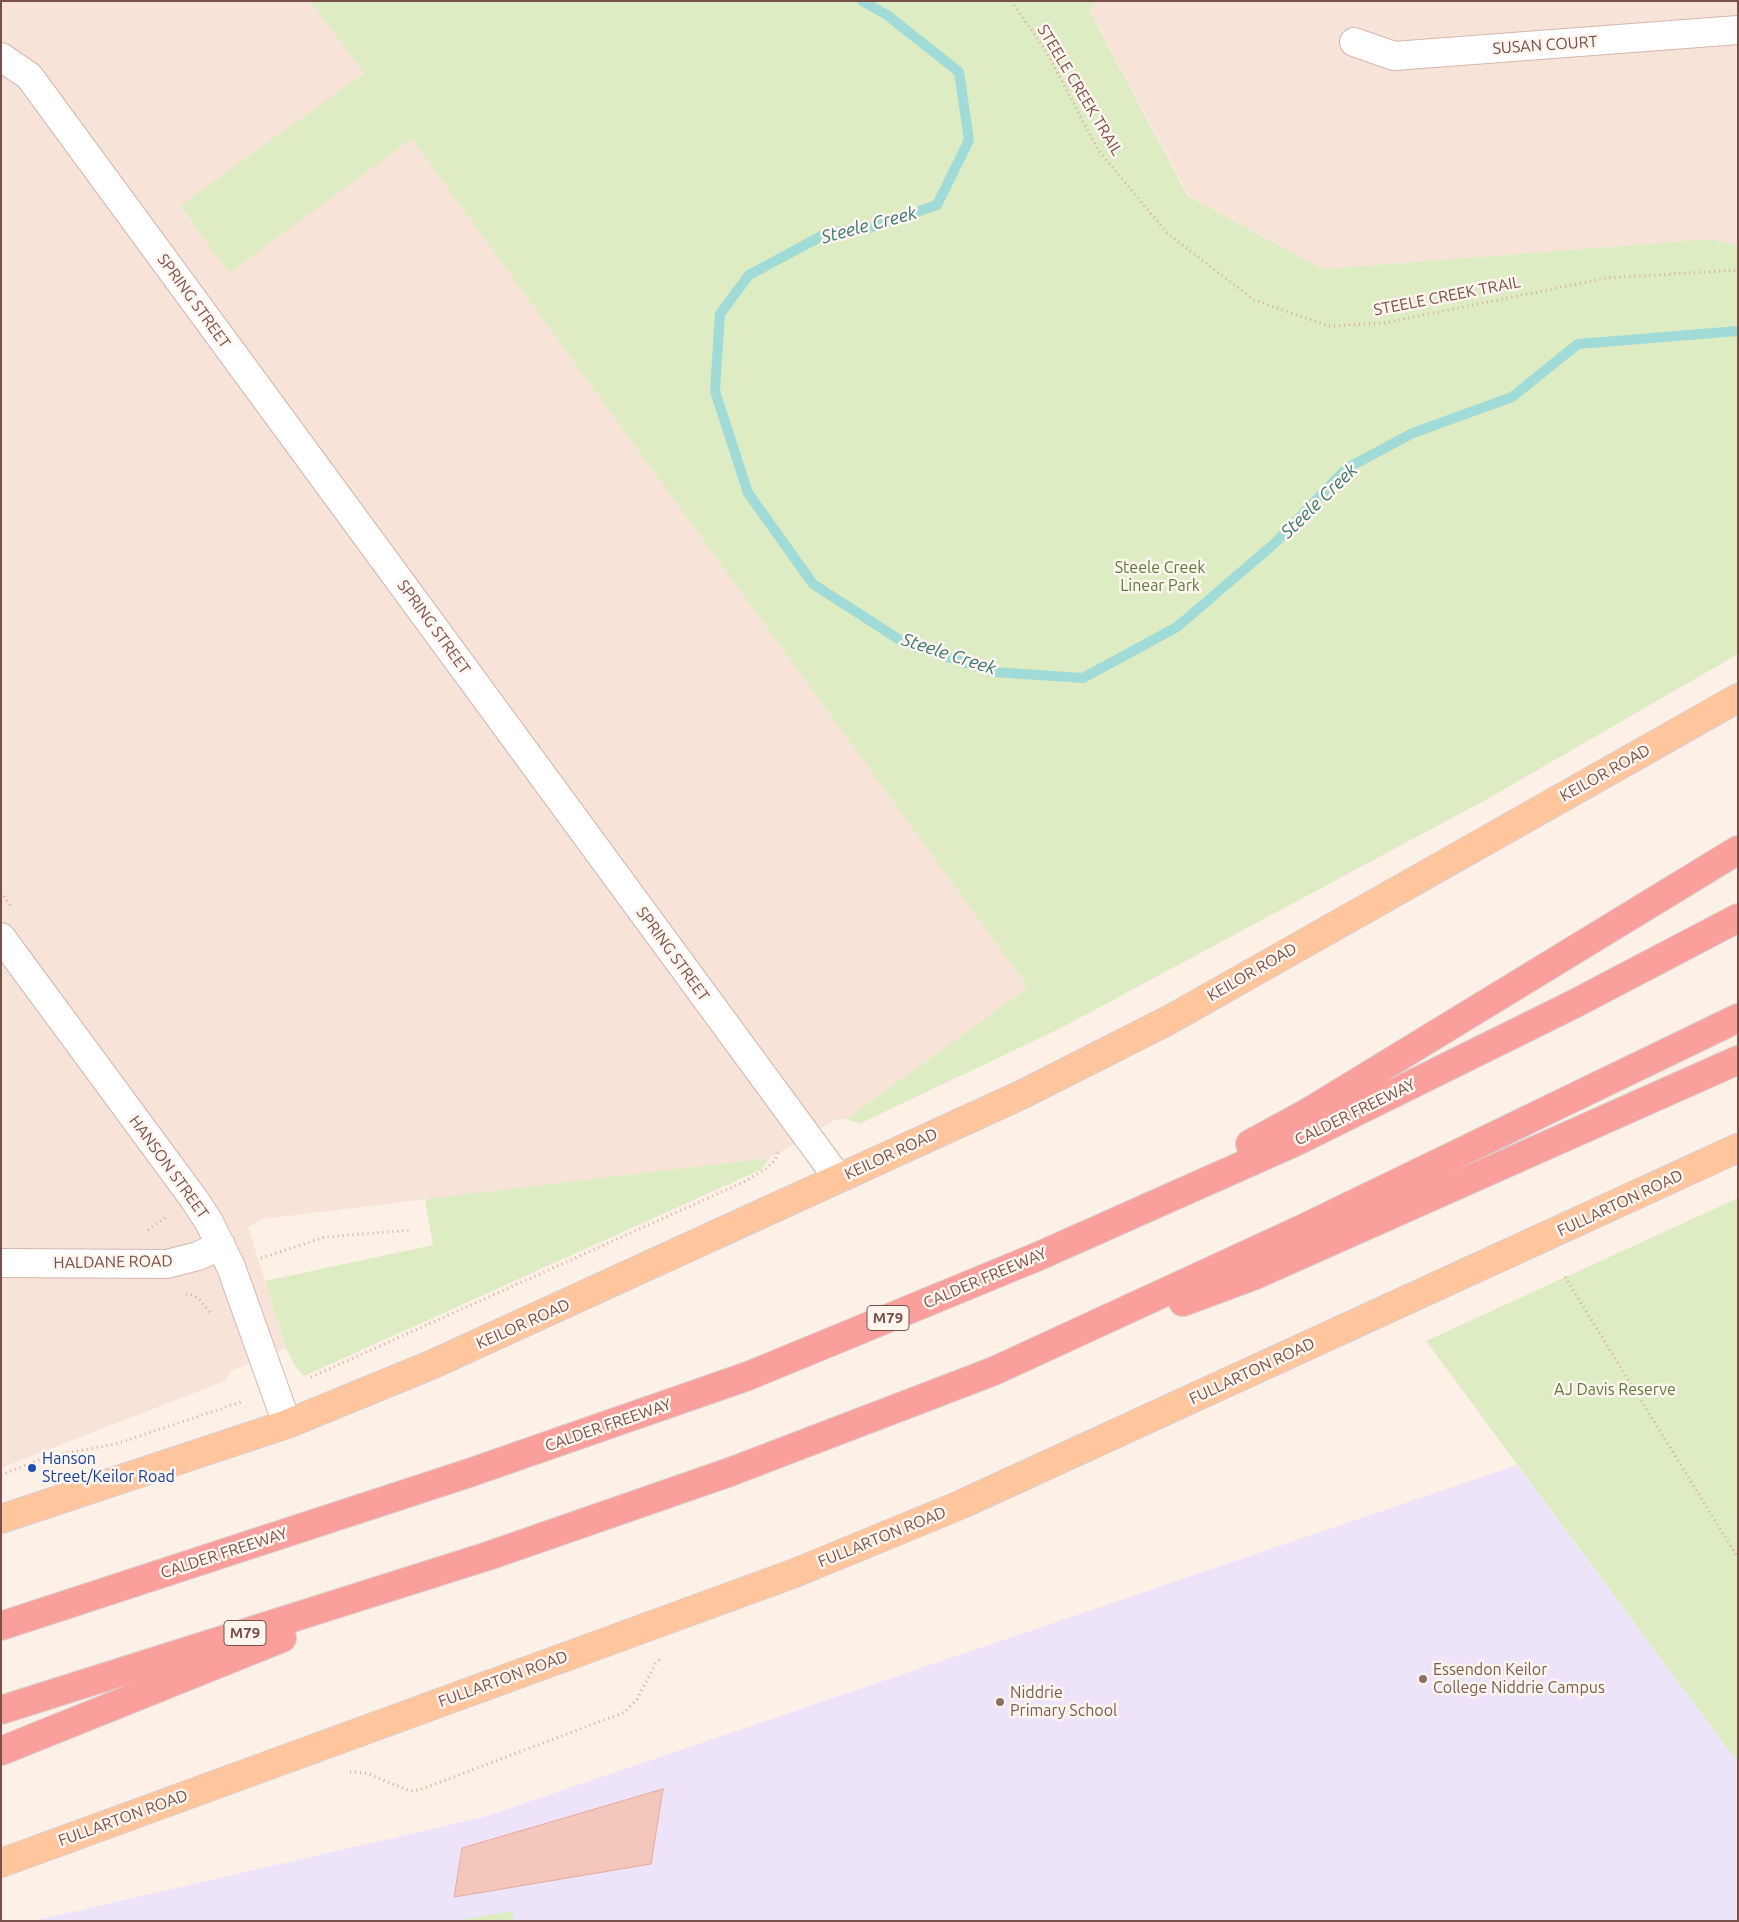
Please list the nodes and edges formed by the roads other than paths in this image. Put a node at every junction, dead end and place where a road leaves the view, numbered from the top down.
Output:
1 (1738, 30) edge
2 (1354, 42) dead end
3 (1, 57) edge
4 (1738, 698) edge
5 (1738, 850) edge
6 (1738, 918) edge
7 (1, 937) edge
8 (1738, 1018) edge
9 (1738, 1060) edge
10 (1738, 1148) edge
11 (838, 1178) junction
12 (226, 1256) junction
13 (1039, 1256) junction
14 (1, 1262) edge
15 (994, 1371) junction
16 (287, 1424) junction
17 (1, 1518) edge
18 (488, 1556) junction
19 (1, 1626) edge
20 (1, 1710) edge
21 (1, 1751) edge
22 (1, 1863) edge

1 - 2 street, SUSAN COURT
3 - 11 street, SPRING STREET
4 - 11 main road, KEILOR ROAD
5 - 13 highway
6 - 13 highway, CALDER FREEWAY / M79
7 - 12 street, HANSON STREET
8 - 15 highway, M79
9 - 15 highway
10 - 22 main road, FULLARTON ROAD
11 - 16 main road, KEILOR ROAD
12 - 14 street, HALDANE ROAD
12 - 16 street, HANSON STREET
13 - 19 highway, CALDER FREEWAY / M79
15 - 18 highway, M79
16 - 17 main road, KEILOR ROAD
18 - 20 highway, M79
18 - 21 highway

